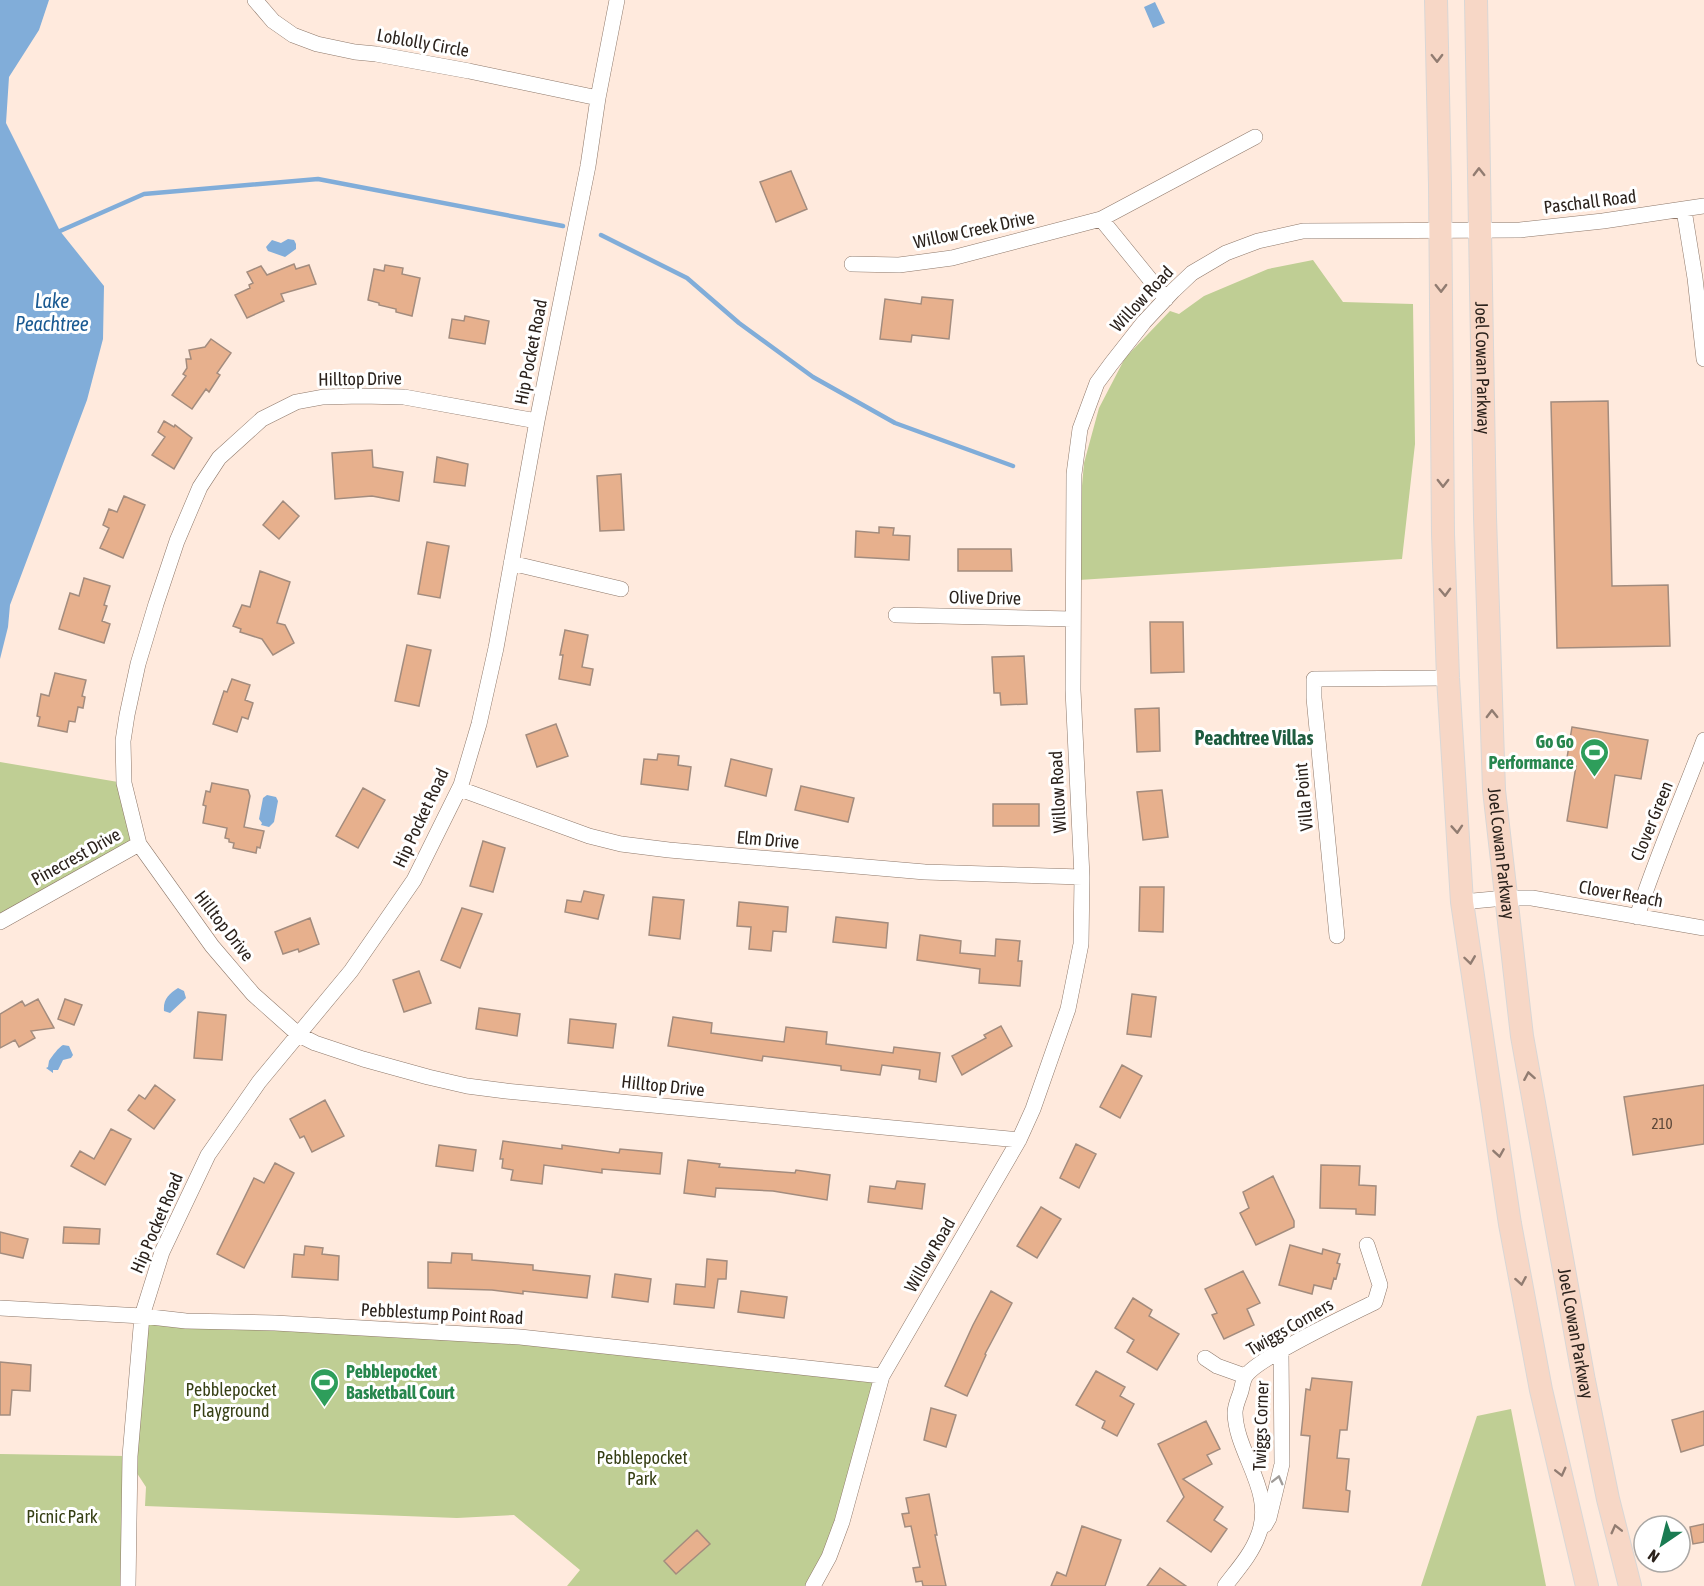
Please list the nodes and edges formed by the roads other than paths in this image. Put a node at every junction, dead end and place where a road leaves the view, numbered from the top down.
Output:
1 (255, 0) edge
2 (617, 0) edge
3 (1436, 0) edge
4 (1476, 0) edge
5 (598, 98) junction
6 (1255, 137) dead end
7 (1704, 206) edge
8 (1684, 210) junction
9 (1101, 219) junction
10 (1440, 230) junction
11 (1480, 230) junction
12 (852, 264) dead end
13 (1166, 299) junction
14 (1704, 359) edge
15 (537, 421) junction
16 (512, 563) junction
17 (621, 589) dead end
18 (896, 615) dead end
19 (1072, 619) junction
20 (1448, 678) junction
21 (1704, 740) edge
22 (459, 789) junction
23 (139, 844) junction
24 (1082, 877) junction
25 (1505, 898) junction
26 (1462, 902) junction
27 (1637, 917) junction
28 (0, 922) edge
29 (1704, 928) edge
30 (1337, 936) dead end
31 (298, 1035) junction
32 (1019, 1140) junction
33 (1367, 1245) dead end
34 (0, 1308) edge
35 (142, 1316) junction
36 (1281, 1351) junction
37 (1205, 1358) dead end
38 (882, 1376) junction
39 (1245, 1376) junction
40 (1259, 1535) junction
41 (128, 1586) edge
42 (813, 1586) edge
43 (1226, 1586) edge
44 (1587, 1586) edge
45 (1630, 1586) edge

1 - 5 street, Loblolly Circle
2 - 5 street, Hip Pocket Road
3 -> 10 main road
11 -> 4 main road, Joel Cowan Parkway
5 - 15 street, Hip Pocket Road
6 - 9 street, Willow Creek Drive
7 - 8 street, Paschall Road
8 - 11 street, Paschall Road
8 - 14 street
9 - 12 street, Willow Creek Drive
9 - 13 street
10 - 11 street, Willow Road
10 - 13 street, Willow Road
10 -> 20 main road
25 -> 11 main road, Joel Cowan Parkway
13 - 19 street, Willow Road
15 - 16 street, Hip Pocket Road
15 - 23 street, Hilltop Drive
16 - 17 street
16 - 22 street, Hip Pocket Road
18 - 19 street, Olive Drive
19 - 24 street, Willow Road
20 -> 26 main road
20 - 30 street, Villa Point
21 - 27 street, Clover Green
22 - 24 street, Elm Drive
22 - 31 street, Hip Pocket Road
23 - 28 street, Pinecrest Drive
23 - 31 street, Hilltop Drive
24 - 32 street, Willow Road
25 - 26 street, Clover Reach
25 - 27 street, Clover Reach
45 -> 25 main road, Joel Cowan Parkway
26 -> 44 main road
27 - 29 street, Clover Reach
31 - 32 street, Hilltop Drive
31 - 35 street, Hip Pocket Road
32 - 38 street, Willow Road
33 - 36 street, Twiggs Corners
34 - 35 street, Pebblestump Point Road
35 - 38 street, Pebblestump Point Road
35 - 41 street, Hip Pocket Road
36 - 39 street, Twiggs Corners
40 -> 36 street, Twiggs Corner
37 - 39 street
38 - 42 street, Willow Road
39 - 40 street, Twiggs Corners
40 - 43 street, Twiggs Corners

